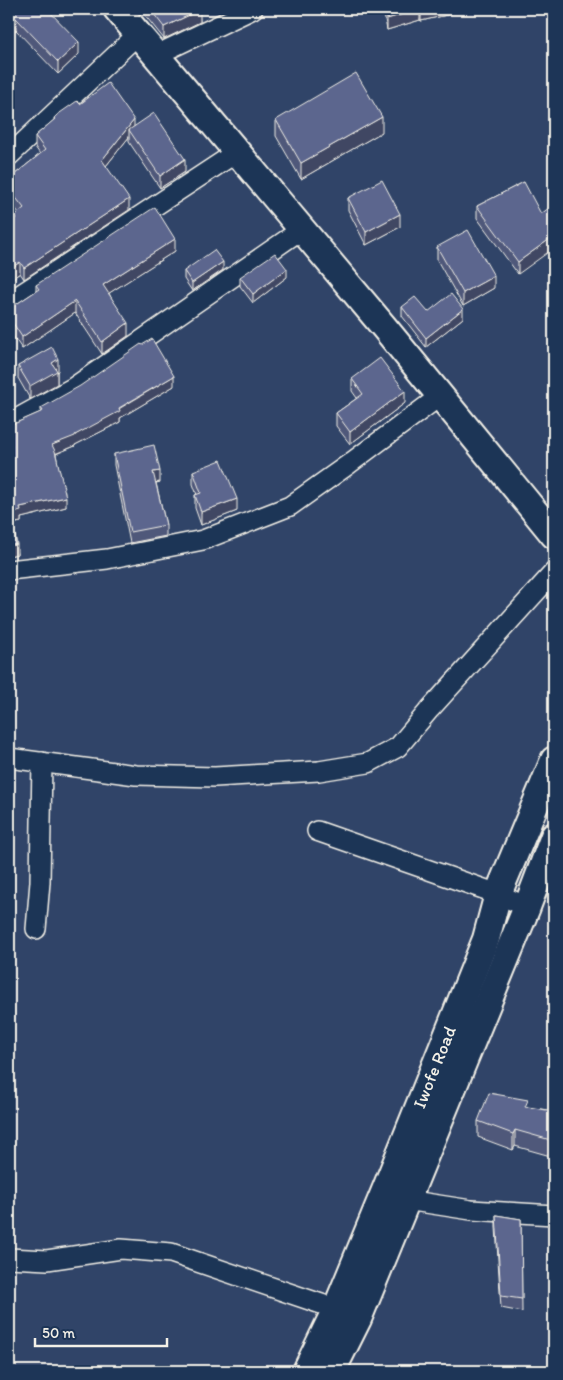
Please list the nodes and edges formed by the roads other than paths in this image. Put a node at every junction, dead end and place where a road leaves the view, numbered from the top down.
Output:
1 (117, 9) edge
2 (253, 9) edge
3 (138, 34) junction
4 (156, 54) junction
5 (237, 152) junction
6 (9, 156) edge
7 (302, 229) junction
8 (9, 302) edge
9 (440, 396) junction
10 (9, 422) edge
11 (554, 535) edge
12 (9, 570) edge
13 (554, 572) edge
14 (9, 758) edge
15 (554, 760) edge
16 (42, 762) junction
17 (317, 831) dead end
18 (554, 836) edge
19 (498, 894) junction
20 (527, 906) junction
21 (36, 928) dead end
22 (406, 1200) junction
23 (554, 1215) edge
24 (9, 1258) edge
25 (336, 1309) junction
26 (306, 1371) edge
27 (332, 1371) edge

1 - 3 street
2 - 4 street
3 - 4 street
3 - 6 street
4 - 5 street
5 - 7 street
5 - 8 street
7 - 9 street
7 - 10 street
9 - 11 street
9 - 12 street
13 - 16 street
14 - 16 street
15 - 19 street, Iwofe Road
16 - 21 street
17 - 19 street
18 - 20 street, Iwofe Road
19 - 20 street
19 - 25 street, Iwofe Road
20 - 22 street, Iwofe Road
22 - 23 street
22 - 27 street, Iwofe Road
24 - 25 street
25 - 26 street, Iwofe Road

